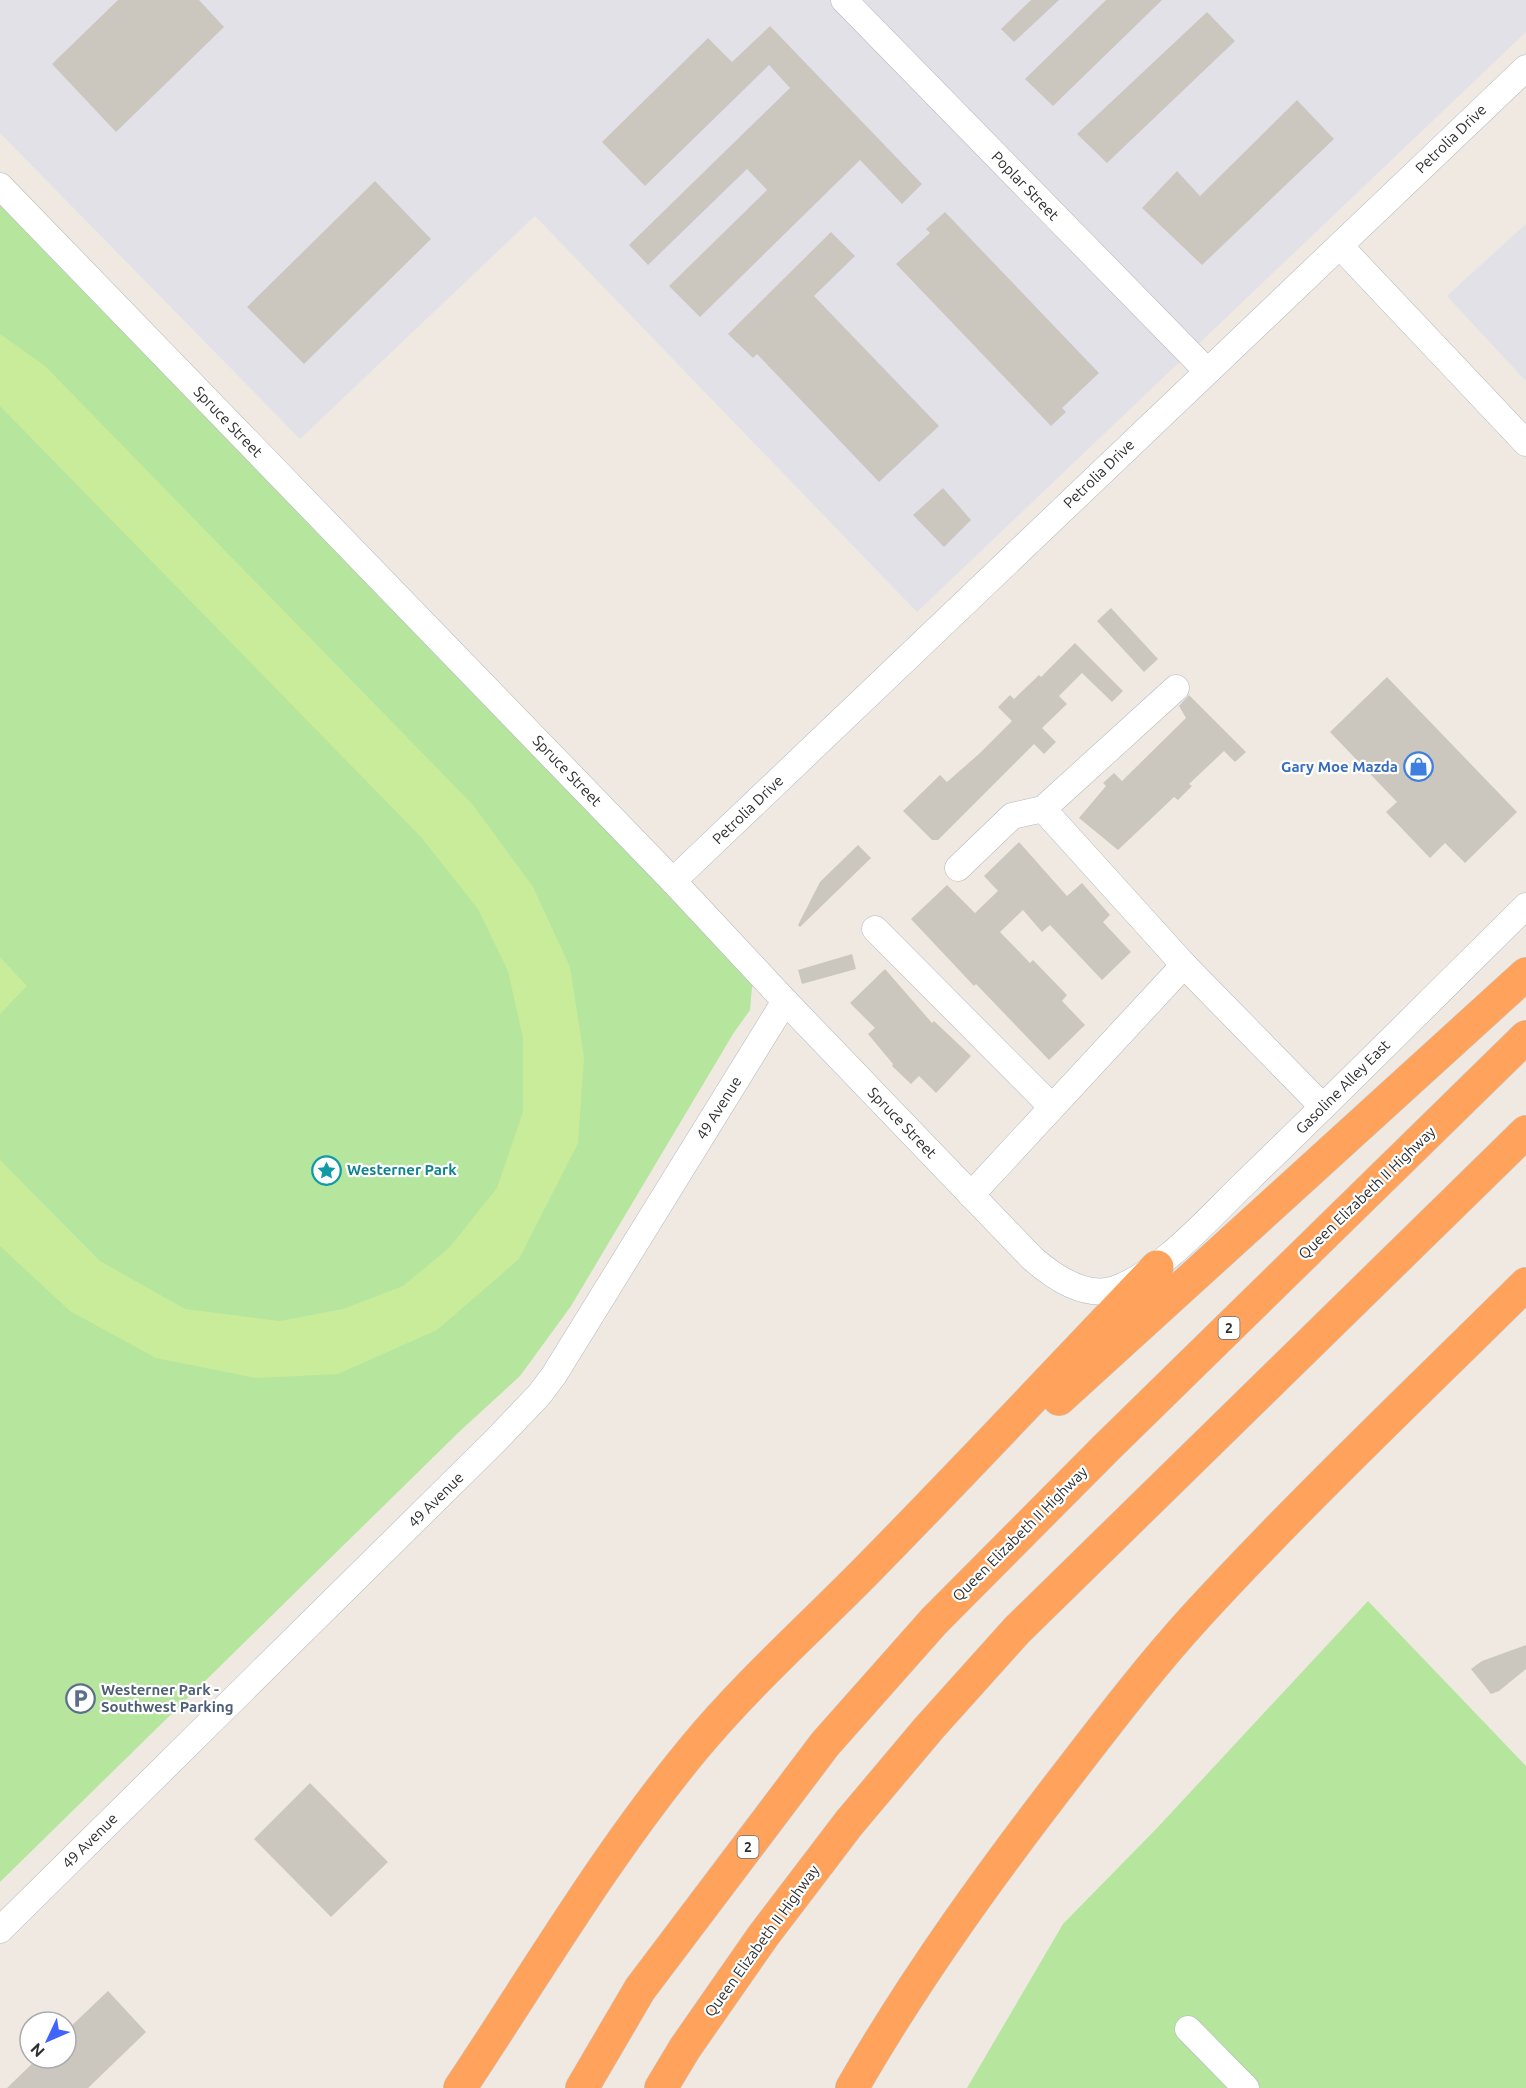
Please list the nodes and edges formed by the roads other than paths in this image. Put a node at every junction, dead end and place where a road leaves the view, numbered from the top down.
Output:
1 (844, 0) edge
2 (1526, 68) edge
3 (0, 186) edge
4 (1340, 246) junction
5 (1207, 371) junction
6 (1526, 443) edge
7 (1176, 688) dead end
8 (1043, 809) junction
9 (958, 868) dead end
10 (673, 881) junction
11 (1526, 906) edge
12 (875, 929) dead end
13 (1184, 965) junction
14 (1526, 974) edge
15 (786, 1001) junction
16 (1526, 1037) edge
17 (1052, 1107) junction
18 (1323, 1107) junction
19 (1526, 1132) edge
20 (971, 1195) junction
21 (1157, 1267) junction
22 (1526, 1284) edge
23 (868, 1569) junction
24 (0, 1929) edge
25 (1188, 2029) dead end
26 (460, 2088) edge
27 (582, 2088) edge
28 (661, 2088) edge
29 (852, 2088) edge
30 (1246, 2088) edge

1 - 5 street, Poplar Street
2 - 4 street, Petrolia Drive
3 - 10 street, Spruce Street
4 - 5 street, Petrolia Drive
4 - 6 street
5 - 10 street, Petrolia Drive
7 - 8 street
8 - 9 street
8 - 13 street
10 - 15 street, Spruce Street
11 - 18 street, Gasoline Alley East
12 - 17 street
13 - 17 street
13 - 18 street
14 - 23 highway
15 - 20 street, Spruce Street
15 - 24 street, 49 Avenue
16 - 27 highway, Queen Elizabeth II Highway / 2
17 - 20 street
18 - 21 street, Gasoline Alley East
19 - 28 highway, Queen Elizabeth II Highway
20 - 21 street, Spruce Street
21 - 23 highway
22 - 29 highway
23 - 26 highway
25 - 30 street

